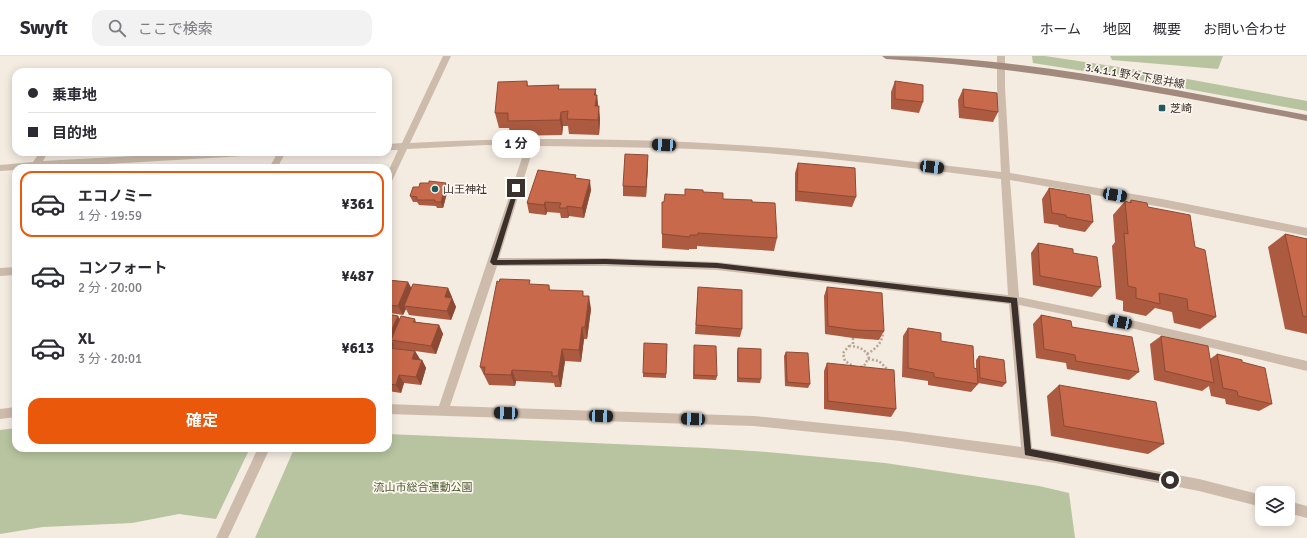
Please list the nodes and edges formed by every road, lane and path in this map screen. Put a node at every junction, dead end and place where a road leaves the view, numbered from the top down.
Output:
1 (447, 56) edge
2 (886, 56) edge
3 (1001, 56) edge
4 (1002, 66) junction
5 (1307, 118) edge
6 (531, 143) junction
7 (392, 146) edge
8 (404, 146) junction
9 (192, 156) edge
10 (53, 164) edge
11 (12, 167) edge
12 (0, 168) edge
13 (392, 172) edge
14 (1006, 176) junction
15 (1307, 232) edge
16 (493, 262) junction
17 (12, 271) edge
18 (0, 272) edge
19 (1014, 300) junction
20 (883, 323) edge
21 (853, 338) edge
22 (853, 346) junction
23 (867, 354) junction
24 (868, 359) junction
25 (1307, 366) edge
26 (859, 368) junction
27 (860, 375) edge
28 (891, 376) edge
29 (392, 409) edge
30 (443, 411) junction
31 (12, 412) edge
32 (0, 414) edge
33 (262, 452) edge
34 (1027, 452) junction
35 (1255, 499) edge
36 (1295, 509) edge
37 (1307, 512) edge
38 (222, 538) edge

1 - 8 street
2 - 4 street, 3.4.1.1 野々下思井線
3 - 4 street
4 - 5 street, 3.4.1.1 野々下思井線
4 - 14 street
6 - 8 street
6 - 14 street
6 - 16 street
7 - 8 street
8 - 13 street
9 - 10 street
11 - 12 street
14 - 15 street
14 - 19 street
16 - 19 street
16 - 30 street
17 - 18 street
19 - 25 street
19 - 34 street
20 - 23 path
21 - 22 path
22 - 23 path
22 - 26 path
23 - 24 path
24 - 26 path
24 - 28 path
26 - 27 path
29 - 30 street
30 - 34 street
31 - 32 street
33 - 38 street
34 - 35 street
36 - 37 street

